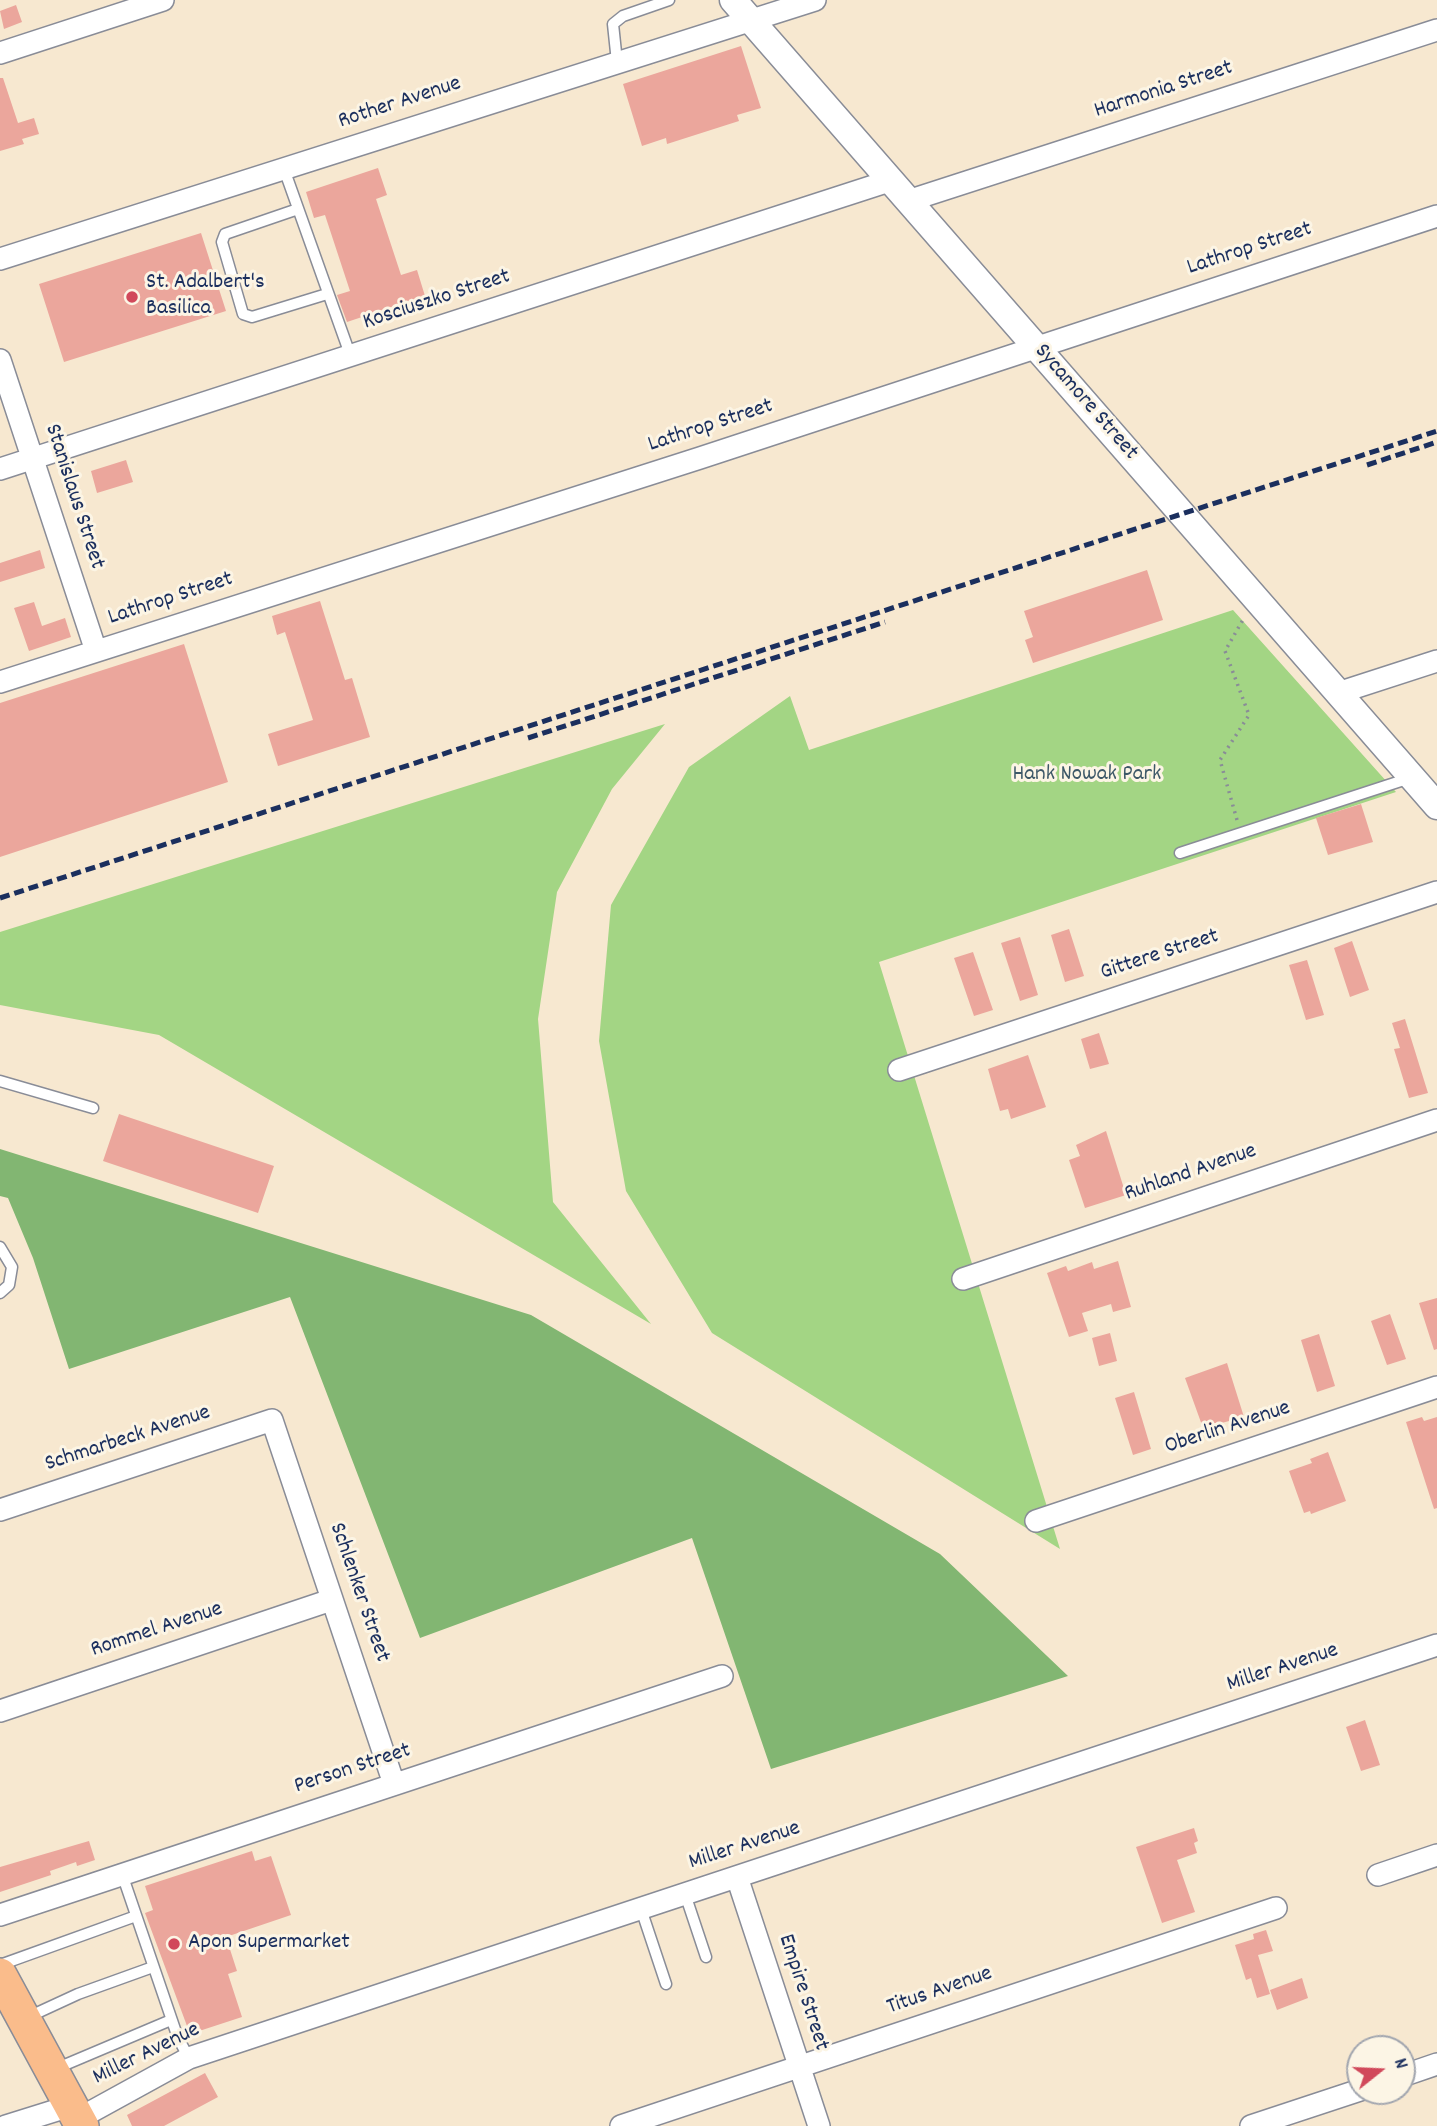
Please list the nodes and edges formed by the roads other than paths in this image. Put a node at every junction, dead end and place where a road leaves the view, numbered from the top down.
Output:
1 (163, 0) edge
2 (669, 0) edge
3 (733, 0) edge
4 (816, 0) edge
5 (751, 20) junction
6 (1437, 30) edge
7 (0, 53) edge
8 (617, 62) junction
9 (284, 169) junction
10 (889, 181) junction
11 (908, 201) junction
12 (298, 209) junction
13 (1437, 216) edge
14 (0, 259) edge
15 (327, 294) junction
16 (1036, 348) junction
17 (351, 357) junction
18 (0, 360) edge
19 (33, 459) junction
20 (0, 469) edge
21 (96, 651) junction
22 (1437, 660) edge
23 (0, 682) edge
24 (1338, 694) junction
25 (1413, 778) junction
26 (1437, 806) edge
27 (1180, 853) dead end
28 (1437, 892) edge
29 (899, 1070) dead end
30 (0, 1082) edge
31 (93, 1108) dead end
32 (1437, 1120) edge
33 (0, 1247) edge
34 (962, 1279) dead end
35 (0, 1293) edge
36 (1437, 1387) edge
37 (272, 1420) joint
38 (0, 1510) edge
39 (1037, 1521) dead end
40 (331, 1600) junction
41 (1437, 1645) edge
42 (722, 1676) dead end
43 (0, 1711) edge
44 (394, 1784) junction
45 (1437, 1855) edge
46 (122, 1874) junction
47 (1378, 1875) dead end
48 (737, 1877) junction
49 (685, 1894) junction
50 (1276, 1908) dead end
51 (641, 1909) junction
52 (0, 1915) edge
53 (136, 1916) junction
54 (706, 1957) dead end
55 (0, 1965) edge
56 (153, 1967) junction
57 (0, 1975) edge
58 (666, 1984) dead end
59 (24, 2020) junction
60 (172, 2020) junction
61 (189, 2058) junction
62 (1437, 2064) edge
63 (799, 2068) junction
64 (51, 2070) junction
65 (1416, 2071) edge
66 (1346, 2095) edge
67 (77, 2117) edge
68 (6, 2126) edge
69 (621, 2126) edge
70 (819, 2126) edge
71 (1251, 2126) edge

1 - 7 street
2 - 8 lane
3 - 5 street, Sycamore Street
4 - 5 street, Rother Avenue
5 - 8 street, Rother Avenue
5 - 10 street, Sycamore Street
6 - 11 street, Harmonia Street
8 - 9 street, Rother Avenue
9 - 12 lane
9 - 14 street, Rother Avenue
10 - 11 street, Sycamore Street
10 - 17 street, Kosciuszko Street
11 - 16 street, Sycamore Street
12 - 15 lane
12 - 15 lane
13 - 16 street, Lathrop Street
15 - 17 lane
16 - 21 street, Lathrop Street
16 - 24 street, Sycamore Street
17 - 19 street, Kosciuszko Street
18 - 19 street, Stanislaus Street
19 - 20 street, Kosciuszko Street
19 - 21 street, Stanislaus Street
21 - 23 street, Lathrop Street
22 - 24 street
24 - 25 street, Sycamore Street
25 - 26 street, Sycamore Street
25 - 27 lane
28 - 29 street, Gittere Street
30 - 31 lane
32 - 34 street, Ruhland Avenue
33 - 35 lane
36 - 39 street, Oberlin Avenue
37 - 38 street, Schmarbeck Avenue
37 - 40 street, Schlenker Street
40 - 43 street, Rommel Avenue
40 - 44 street, Schlenker Street
41 - 48 street, Miller Avenue
42 - 44 street, Person Street
44 - 46 street, Person Street
45 - 47 street
46 - 52 street, Person Street
46 - 53 lane
48 - 49 street, Miller Avenue
48 - 63 street, Empire Street
49 - 51 street, Miller Avenue
49 - 54 lane
50 - 63 street, Titus Avenue
51 - 58 lane
51 - 61 street, Miller Avenue
53 - 55 lane
53 - 56 lane
56 - 59 lane
56 - 60 lane
57 - 59 main road
59 - 64 main road
60 - 61 lane
60 - 64 lane
61 - 67 street, Miller Avenue
62 - 65 street
63 - 69 street, Titus Avenue
63 - 70 street, Empire Street
64 - 67 main road
66 - 71 street
67 - 68 street, Miller Avenue

